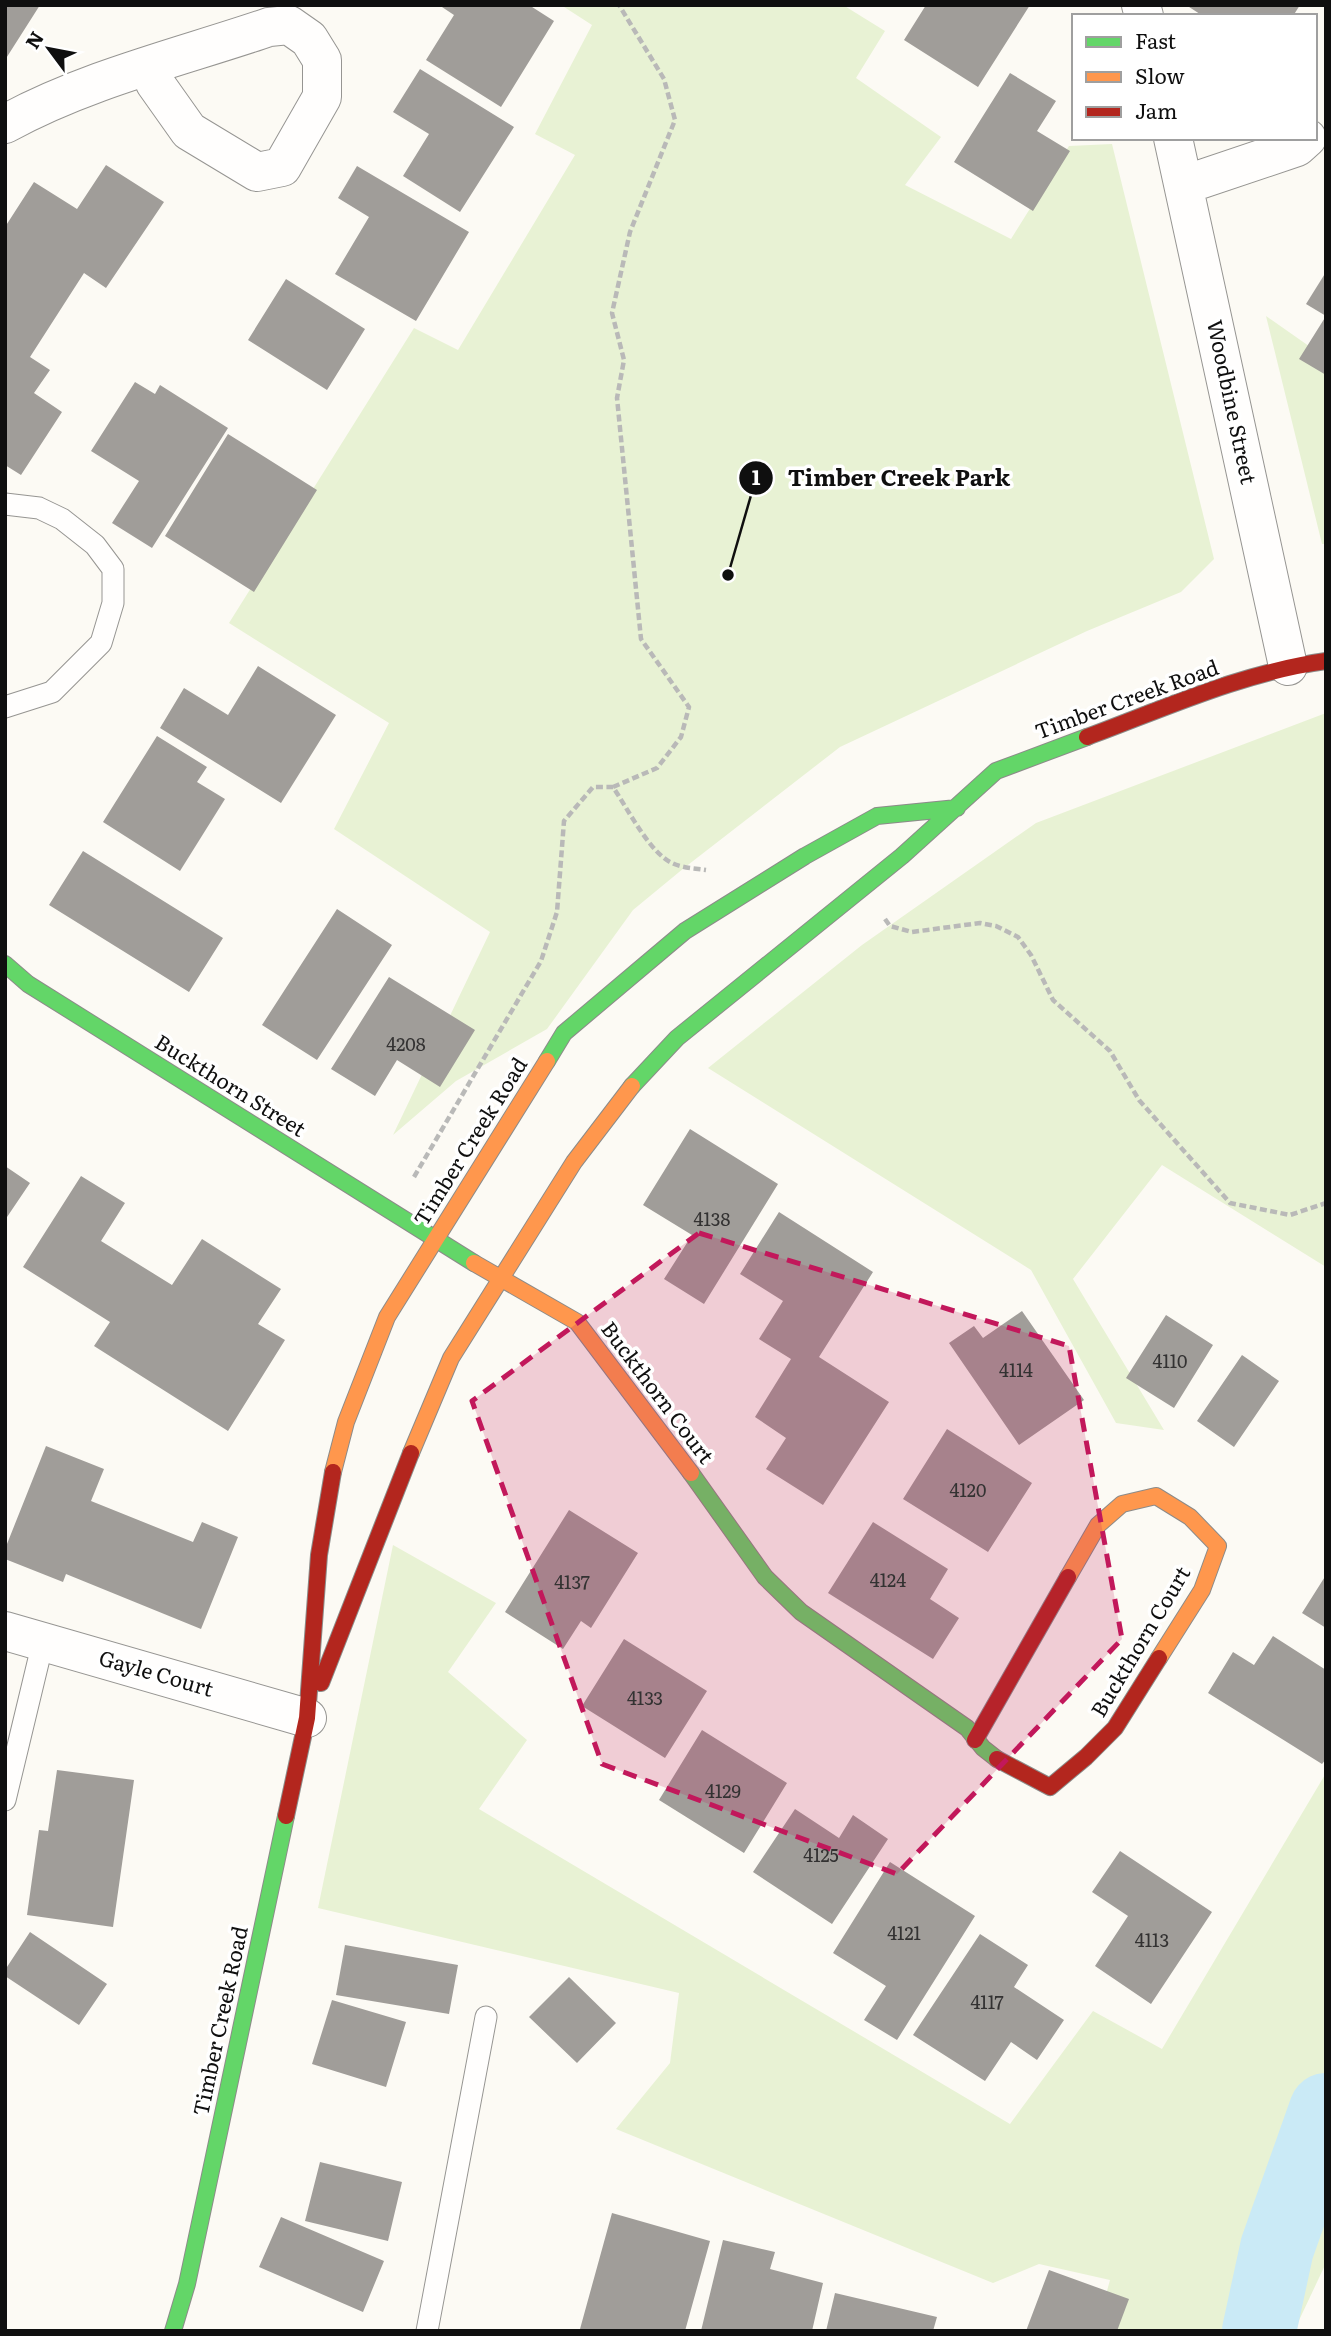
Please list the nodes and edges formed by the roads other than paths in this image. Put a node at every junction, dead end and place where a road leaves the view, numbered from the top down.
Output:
1 (148, 67) junction
2 (5, 124) edge
3 (1173, 140) edge
4 (1305, 140) edge
5 (1184, 186) junction
6 (5, 504) edge
7 (1326, 661) edge
8 (1287, 666) junction
9 (5, 707) edge
10 (957, 808) junction
11 (5, 964) edge
12 (436, 1239) junction
13 (500, 1279) junction
14 (5, 1631) edge
15 (43, 1642) junction
16 (307, 1718) junction
17 (975, 1740) junction
18 (5, 1800) edge
19 (486, 2017) dead end
20 (173, 2331) edge
21 (427, 2331) edge

1 - 1 street
1 - 2 street
3 - 5 street, Woodbine Street
4 - 5 street
5 - 8 street, Woodbine Street
6 - 9 lane
7 - 8 street, Timber Creek Road
8 - 10 street, Timber Creek Road
10 - 12 street, Timber Creek Road
10 - 13 street, Timber Creek Road
11 - 12 street, Buckthorn Street
12 - 13 street, Buckthorn Court
12 - 16 street, Timber Creek Road
13 - 16 street, Timber Creek Road
13 - 17 street, Buckthorn Court
14 - 15 street, Gayle Court
15 - 16 street, Gayle Court
15 - 18 lane
16 - 20 street, Timber Creek Road
17 - 17 street, Buckthorn Court
19 - 21 lane

